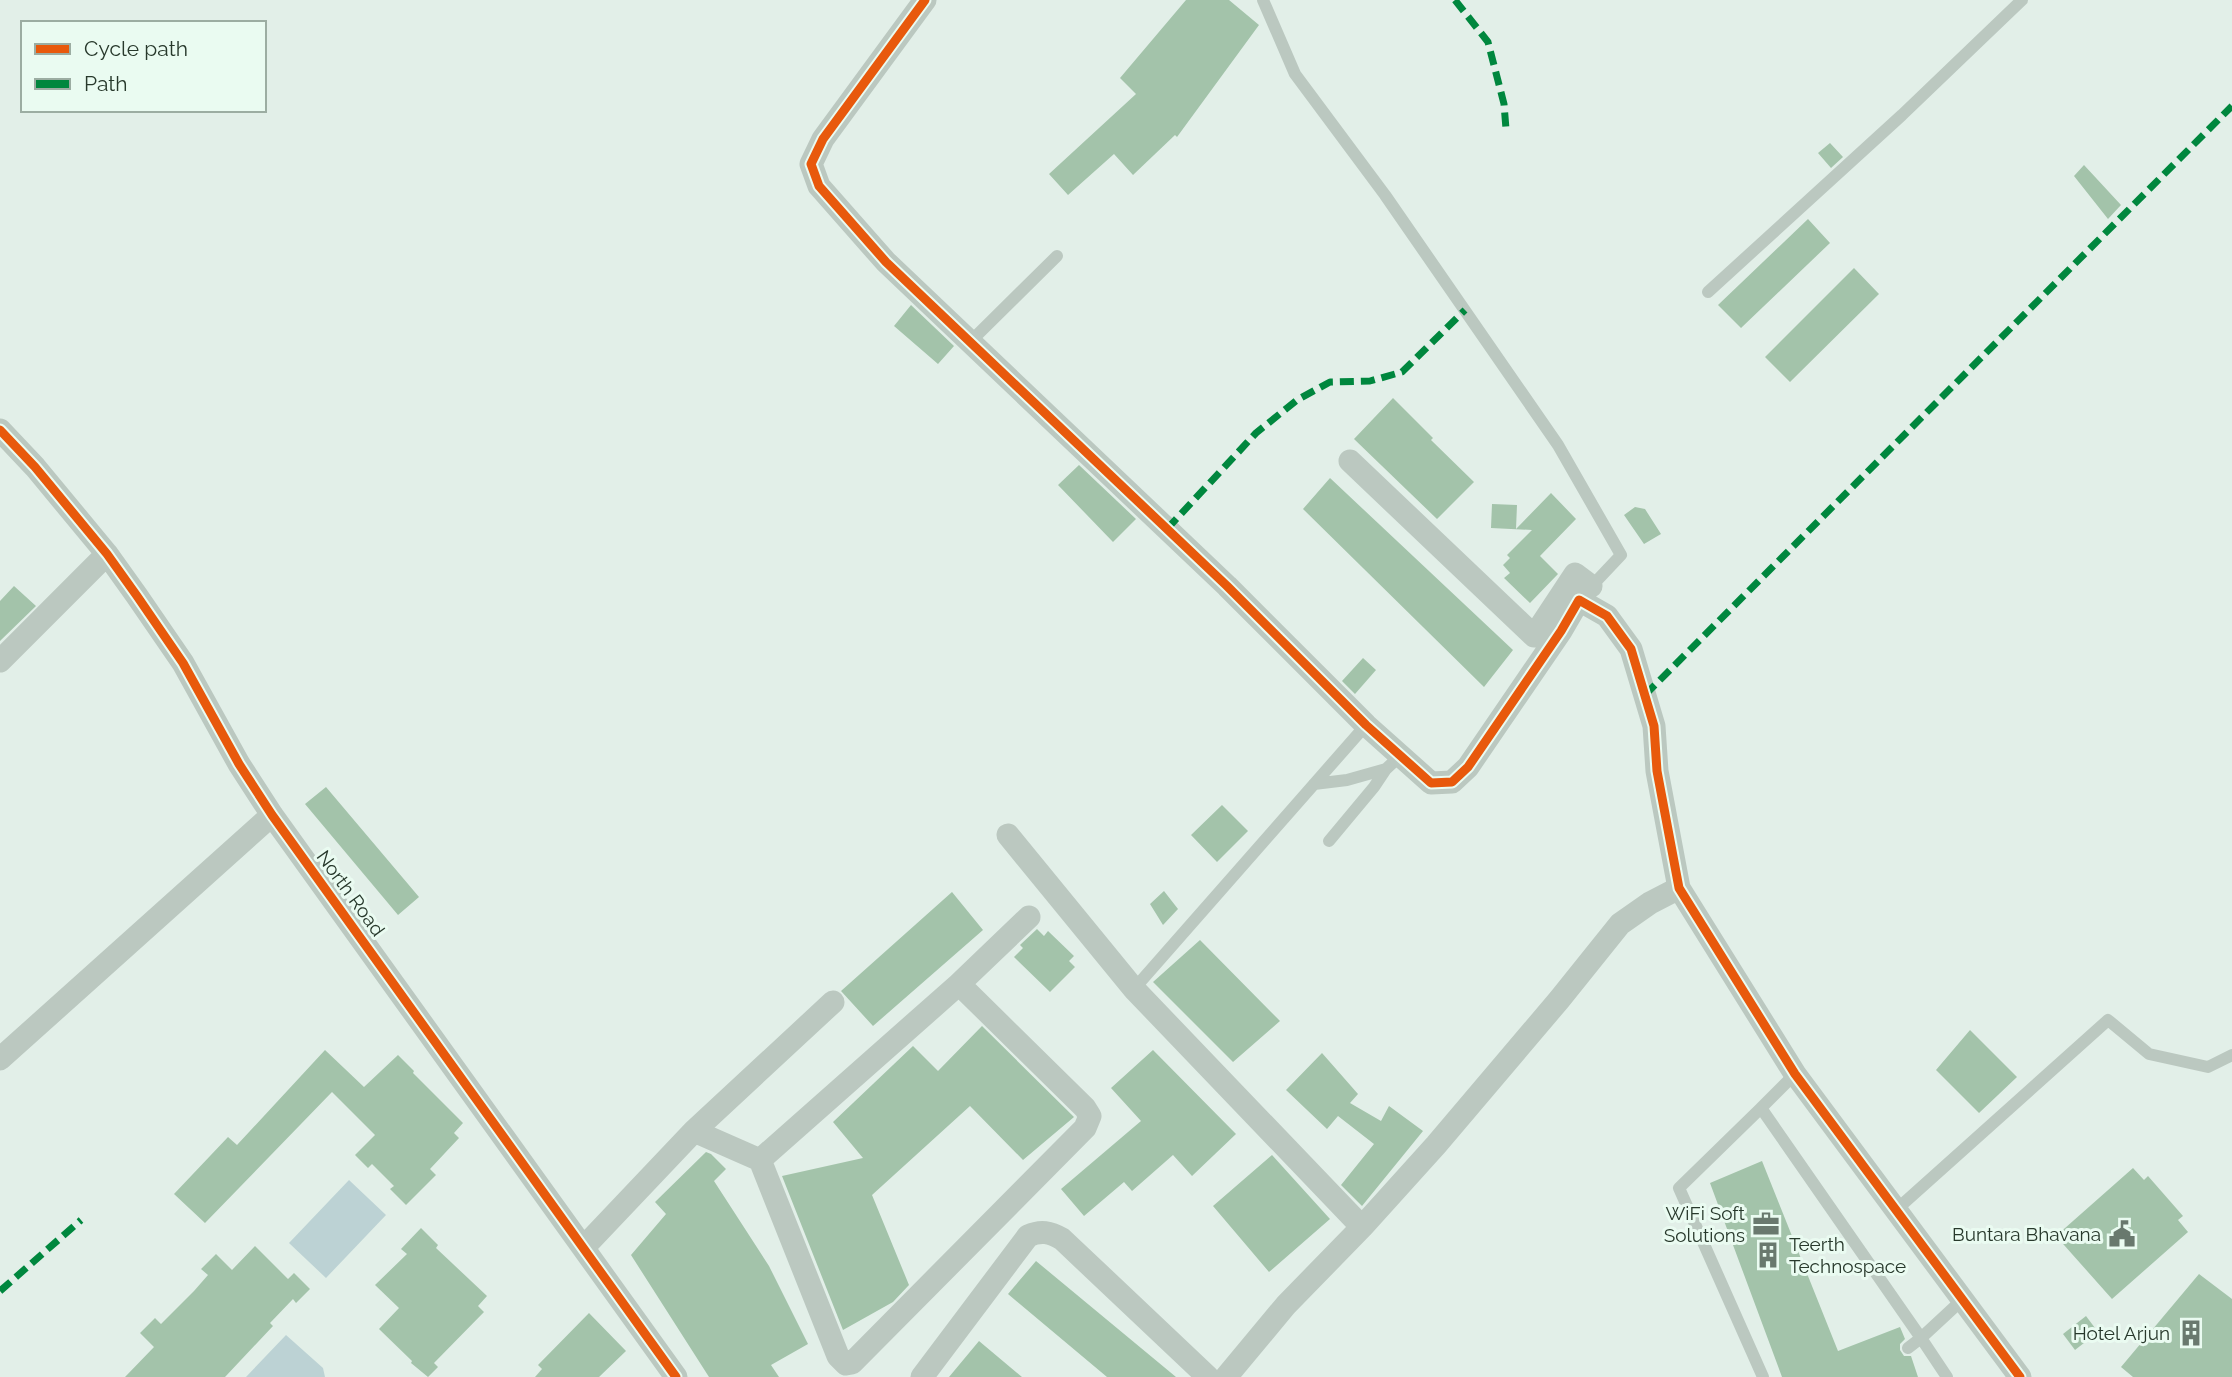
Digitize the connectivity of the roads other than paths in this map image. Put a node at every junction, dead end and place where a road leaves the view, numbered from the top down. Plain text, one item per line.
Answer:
1 (925, 0) edge
2 (1263, 0) edge
3 (2022, 0) edge
4 (1057, 256) dead end
5 (1707, 292) dead end
6 (970, 342) junction
7 (0, 430) edge
8 (1350, 460) dead end
9 (107, 554) junction
10 (1585, 593) junction
11 (0, 661) edge
12 (1366, 725) junction
13 (1393, 762) junction
14 (1314, 784) junction
15 (272, 815) junction
16 (1008, 835) dead end
17 (1329, 841) dead end
18 (1679, 888) junction
19 (1029, 917) dead end
20 (959, 984) junction
21 (1134, 989) junction
22 (834, 1002) dead end
23 (2232, 1055) edge
24 (0, 1059) edge
25 (1795, 1074) junction
26 (1761, 1108) junction
27 (694, 1131) junction
28 (760, 1160) junction
29 (1896, 1210) junction
30 (1362, 1227) junction
31 (584, 1247) junction
32 (1962, 1300) junction
33 (1921, 1338) junction
34 (1908, 1348) dead end
35 (676, 1377) edge
36 (922, 1377) edge
37 (1208, 1377) edge
38 (1226, 1377) edge
39 (1763, 1377) edge
40 (1947, 1377) edge
41 (2020, 1377) edge

1 - 6 street
2 - 10 lane
3 - 5 lane
4 - 6 lane
6 - 12 street
7 - 9 street, North Road
8 - 10 street
9 - 11 street
9 - 15 street, North Road
10 - 13 street
10 - 18 street
12 - 13 street
12 - 14 lane
13 - 14 lane
13 - 17 lane
14 - 21 lane
15 - 24 street
15 - 31 street, North Road
16 - 21 street
18 - 25 street
18 - 30 street
19 - 20 street
20 - 28 street
20 - 28 street
21 - 30 street
22 - 27 street
23 - 29 lane
25 - 26 lane
25 - 29 street
26 - 33 lane
26 - 39 lane
27 - 28 street
27 - 31 street
29 - 32 street
30 - 38 street
31 - 35 street, North Road
32 - 33 lane
32 - 41 street
33 - 34 lane
33 - 40 lane
36 - 37 street

